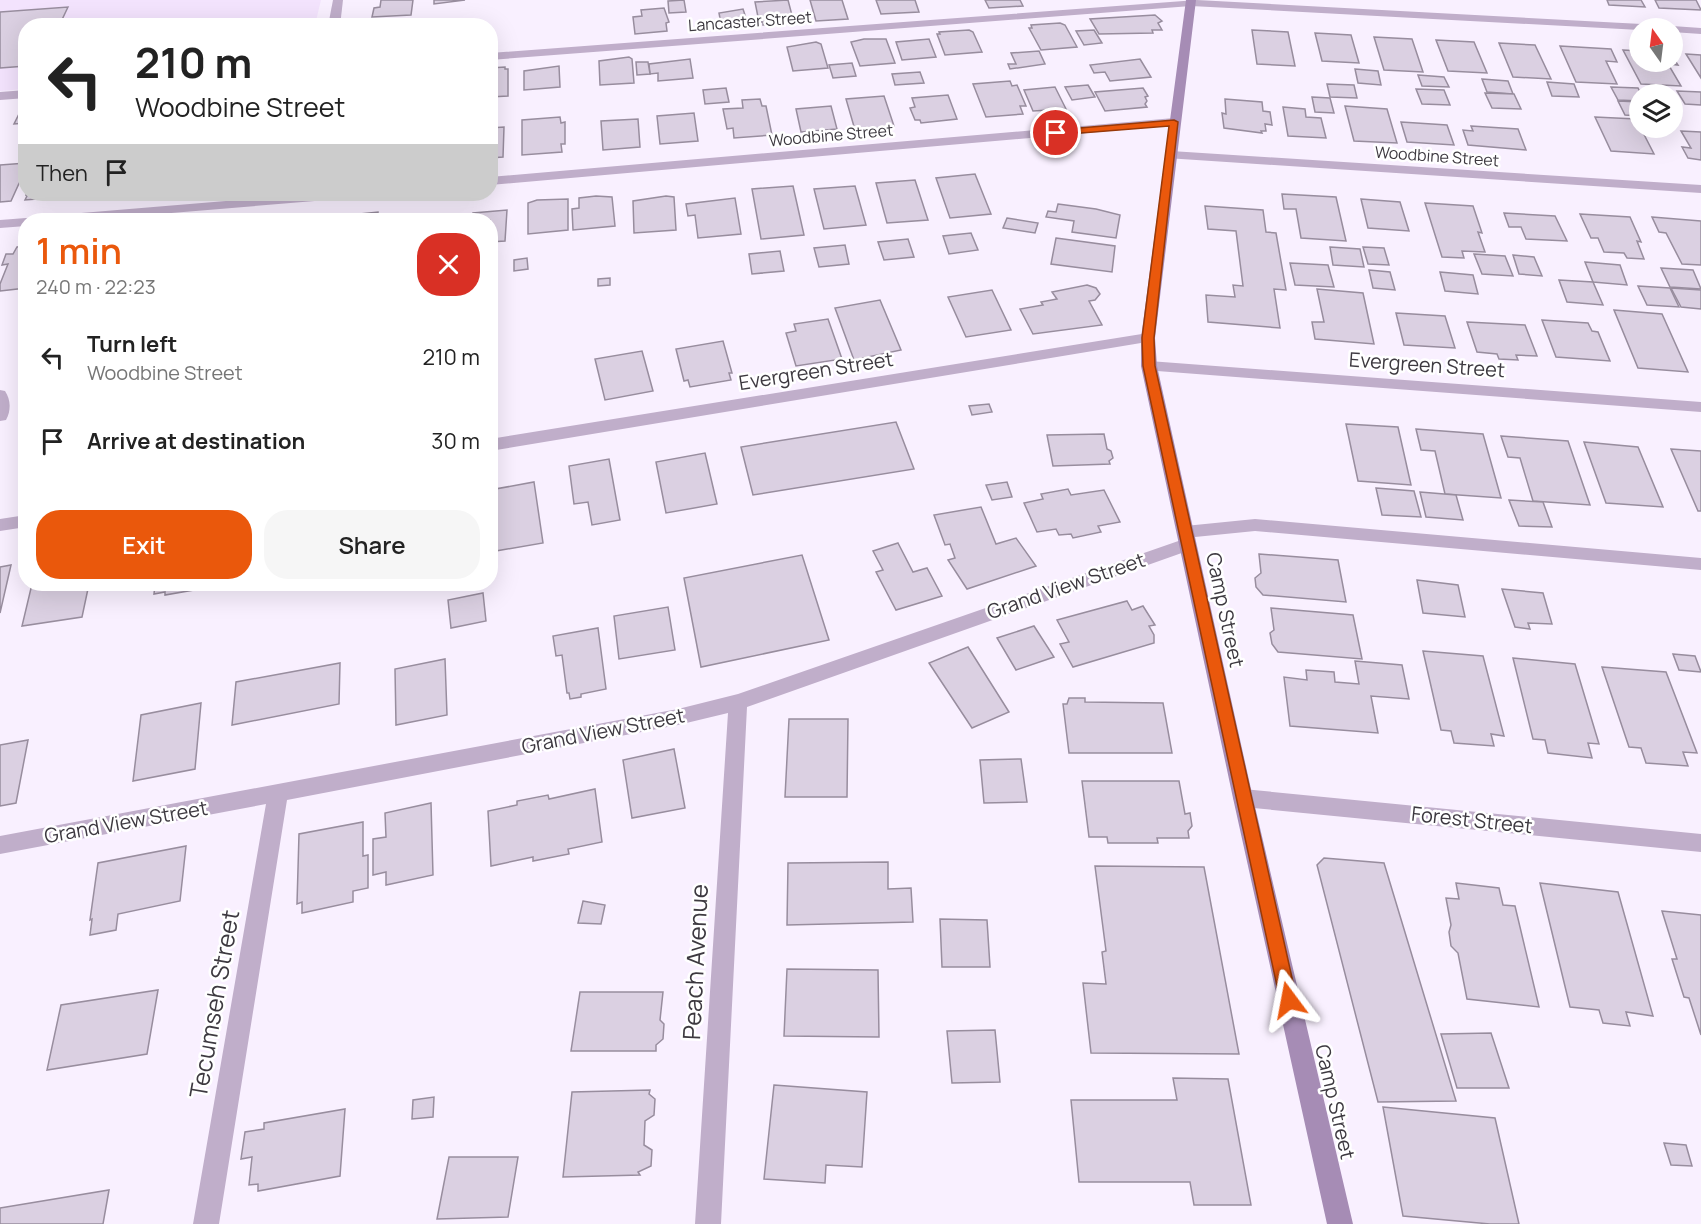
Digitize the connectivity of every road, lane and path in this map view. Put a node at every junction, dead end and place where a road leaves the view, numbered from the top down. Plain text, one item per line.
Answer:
1 (338, 0) edge
2 (1191, 2) edge
3 (335, 18) edge
4 (1629, 26) edge
5 (1683, 30) edge
6 (1701, 31) edge
7 (498, 56) edge
8 (18, 95) edge
9 (0, 96) edge
10 (1174, 122) junction
11 (1171, 155) junction
12 (498, 180) edge
13 (1701, 189) edge
14 (244, 201) edge
15 (118, 213) edge
16 (18, 223) edge
17 (0, 224) edge
18 (1148, 338) junction
19 (1149, 366) junction
20 (0, 395) edge
21 (1701, 407) edge
22 (0, 416) edge
23 (498, 444) edge
24 (18, 522) edge
25 (0, 525) edge
26 (1186, 538) junction
27 (1701, 564) edge
28 (738, 702) junction
29 (278, 794) junction
30 (1243, 798) junction
31 (1701, 843) edge
32 (0, 845) edge
33 (206, 1224) edge
34 (708, 1224) edge
35 (1340, 1224) edge

1 - 3 street
2 - 4 street, Lancaster Street
2 - 7 street, Lancaster Street
2 - 10 street, Camp Street
5 - 6 street
8 - 9 street
10 - 11 street, Camp Street
10 - 12 street, Woodbine Street
11 - 13 street, Woodbine Street
11 - 18 street, Camp Street
14 - 15 street
16 - 17 street
18 - 19 street, Camp Street
18 - 23 street, Evergreen Street
19 - 21 street, Evergreen Street
19 - 26 street, Camp Street
20 - 22 street
24 - 25 street
26 - 27 lane
26 - 28 street, Grand View Street
26 - 30 street, Camp Street
28 - 29 street, Grand View Street
28 - 34 street, Peach Avenue
29 - 32 street, Grand View Street
29 - 33 street, Tecumseh Street
30 - 31 street, Forest Street
30 - 35 street, Camp Street

